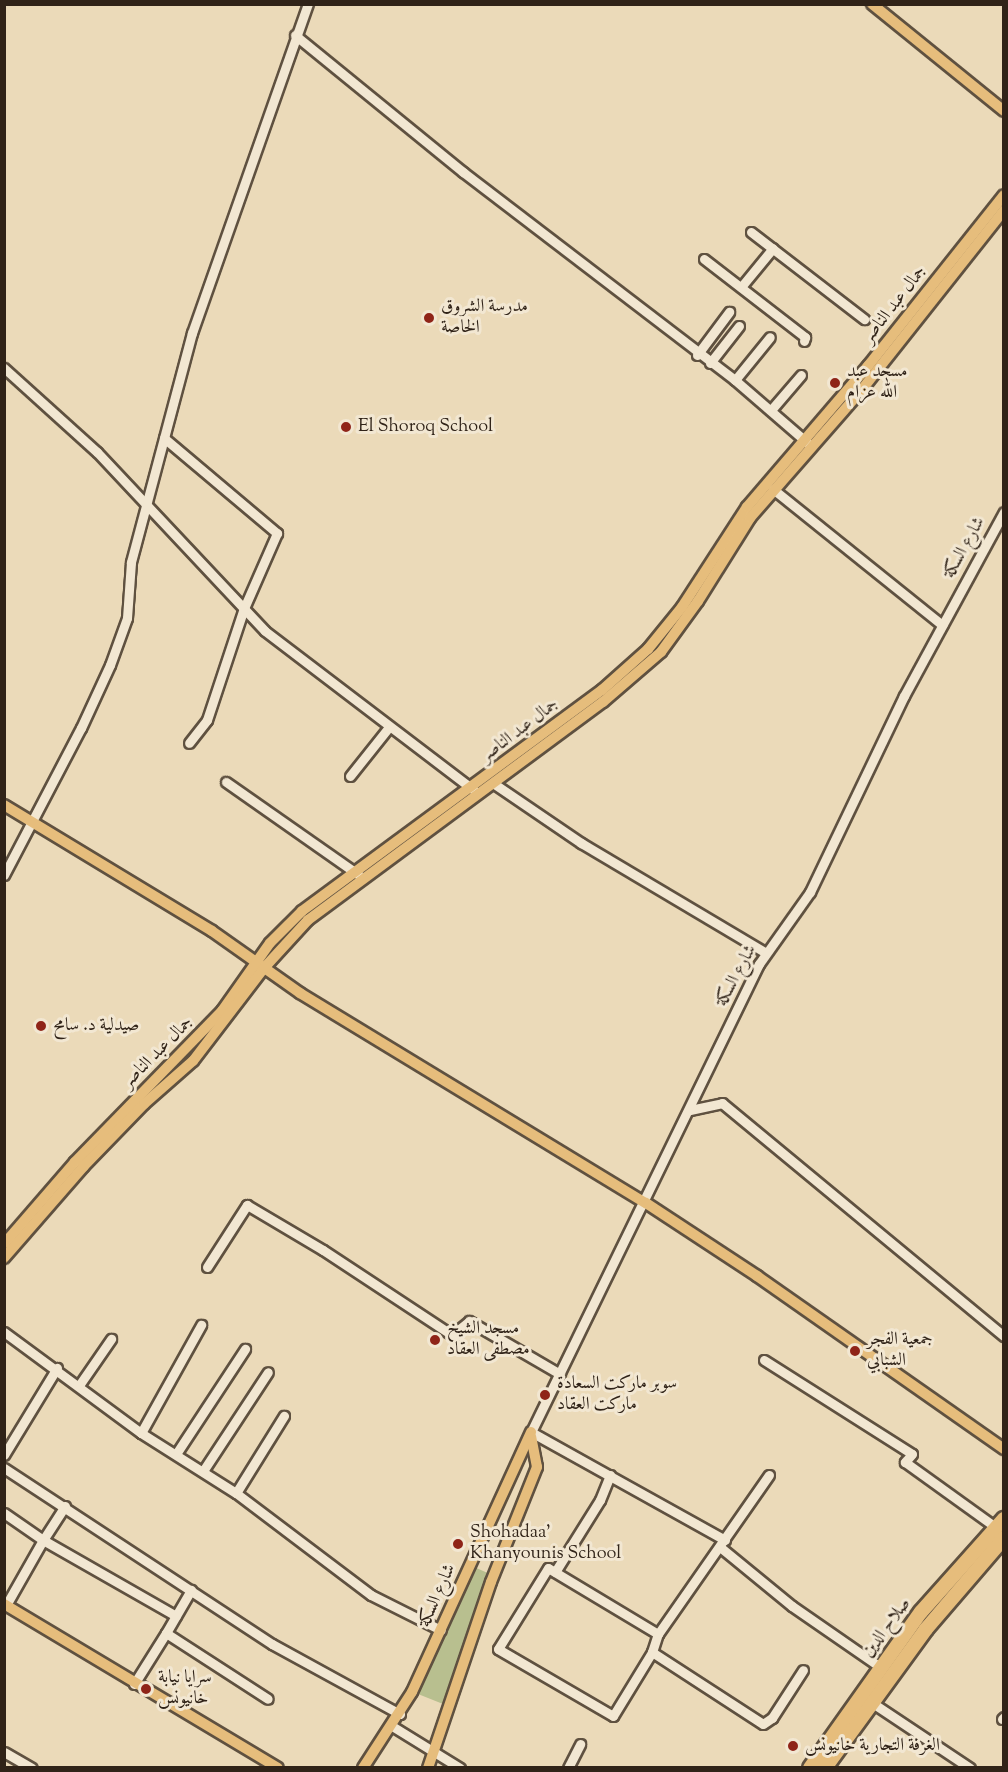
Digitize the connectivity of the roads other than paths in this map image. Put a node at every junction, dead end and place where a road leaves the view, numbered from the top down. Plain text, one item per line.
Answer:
1 (308, 4) edge
2 (872, 4) edge
3 (295, 35) junction
4 (1004, 111) edge
5 (1004, 195) edge
6 (1004, 210) edge
7 (751, 232) dead end
8 (773, 248) junction
9 (704, 259) dead end
10 (741, 287) junction
11 (729, 312) dead end
12 (864, 319) dead end
13 (739, 326) dead end
14 (770, 337) dead end
15 (804, 341) dead end
16 (697, 355) junction
17 (710, 363) junction
18 (4, 368) edge
19 (801, 375) dead end
20 (735, 380) junction
21 (771, 410) junction
22 (164, 438) junction
23 (808, 443) junction
24 (773, 489) junction
25 (145, 504) junction
26 (1004, 512) edge
27 (244, 608) junction
28 (942, 625) junction
29 (389, 727) junction
30 (189, 743) dead end
31 (350, 776) dead end
32 (226, 782) dead end
33 (493, 783) junction
34 (475, 791) junction
35 (4, 805) edge
36 (33, 821) junction
37 (353, 871) junction
38 (4, 874) edge
39 (363, 878) junction
40 (765, 953) junction
41 (260, 964) junction
42 (690, 1110) junction
43 (646, 1203) junction
44 (4, 1244) edge
45 (4, 1258) edge
46 (207, 1267) dead end
47 (201, 1325) dead end
48 (4, 1332) edge
49 (1004, 1335) edge
50 (111, 1339) dead end
51 (246, 1349) dead end
52 (764, 1360) dead end
53 (57, 1368) junction
54 (268, 1372) dead end
55 (560, 1374) junction
56 (80, 1384) junction
57 (284, 1416) dead end
58 (531, 1432) junction
59 (141, 1433) junction
60 (1001, 1446) edge
61 (176, 1454) junction
62 (4, 1455) edge
63 (4, 1468) edge
64 (203, 1471) junction
65 (610, 1475) junction
66 (770, 1475) dead end
67 (236, 1493) junction
68 (65, 1506) junction
69 (4, 1513) edge
70 (1001, 1528) edge
71 (43, 1540) junction
72 (722, 1543) junction
73 (555, 1572) junction
74 (190, 1590) junction
75 (5, 1604) edge
76 (176, 1616) junction
77 (926, 1617) junction
78 (441, 1630) junction
79 (166, 1634) junction
80 (658, 1634) junction
81 (652, 1652) junction
82 (880, 1668) junction
83 (803, 1670) dead end
84 (134, 1684) junction
85 (268, 1699) dead end
86 (871, 1702) junction
87 (400, 1713) junction
88 (392, 1726) junction
89 (580, 1744) dead end
90 (4, 1752) edge
91 (434, 1752) junction
92 (32, 1767) edge
93 (278, 1767) edge
94 (363, 1767) edge
95 (428, 1767) edge
96 (460, 1767) edge
97 (568, 1767) edge
98 (810, 1767) edge
99 (825, 1767) edge
100 (970, 1767) edge

1 - 3 street
2 - 4 main road
3 - 16 street
3 - 22 street
5 - 23 main road, جمال عبد الناصر
6 - 23 main road, جمال عبد الناصر
7 - 8 street
8 - 10 street
8 - 12 street
9 - 10 street
10 - 15 street
11 - 16 street
13 - 17 street
14 - 20 street
16 - 17 street
17 - 20 street
18 - 25 street
19 - 21 street
20 - 21 street
21 - 23 street
22 - 25 street
22 - 27 street
23 - 24 main road, جمال عبد الناصر
23 - 34 main road, جمال عبد الناصر
24 - 28 street
24 - 33 main road, جمال عبد الناصر
25 - 27 street
25 - 36 street
26 - 28 street, شارع السكة
27 - 29 street
27 - 30 street
28 - 40 street, شارع السكة
29 - 31 street
29 - 34 street
32 - 37 street
33 - 34 main road, جمال عبد الناصر
33 - 40 street
34 - 37 main road, جمال عبد الناصر
34 - 39 main road, جمال عبد الناصر
35 - 36 main road
36 - 38 street
36 - 41 main road
37 - 39 street
37 - 41 main road, جمال عبد الناصر
39 - 41 main road, جمال عبد الناصر
40 - 42 street, شارع السكة
41 - 43 main road
41 - 44 main road, جمال عبد الناصر
41 - 45 main road, جمال عبد الناصر
42 - 43 street, شارع السكة
42 - 49 street
43 - 55 street, شارع السكة
43 - 60 main road
46 - 55 street
47 - 59 street
48 - 53 street
50 - 56 street
51 - 61 street
52 - 70 street
53 - 56 street
53 - 62 street
54 - 64 street
55 - 58 street, شارع السكة
56 - 59 street
57 - 67 street
58 - 65 street
58 - 78 main road, شارع السكة
58 - 91 main road
59 - 61 street
61 - 64 street
63 - 68 street
64 - 67 street
65 - 72 street
65 - 73 street
66 - 72 street
67 - 78 street
68 - 71 street
68 - 74 street
69 - 71 street
70 - 77 highway, صلاح الدين
71 - 75 street
71 - 76 street
72 - 80 street
72 - 82 street
73 - 80 street
73 - 81 street
74 - 76 street
74 - 87 street
75 - 84 main road
76 - 79 street
77 - 82 highway, صلاح الدين
77 - 86 highway, صلاح الدين
78 - 87 main road, شارع السكة
79 - 84 street
79 - 85 street
80 - 81 street
81 - 83 street
82 - 98 highway, صلاح الدين
84 - 93 main road
86 - 99 highway, صلاح الدين
86 - 100 street
87 - 88 main road, شارع السكة
88 - 91 street
88 - 94 main road, شارع السكة
89 - 97 street
90 - 92 street
91 - 95 main road
91 - 96 street

